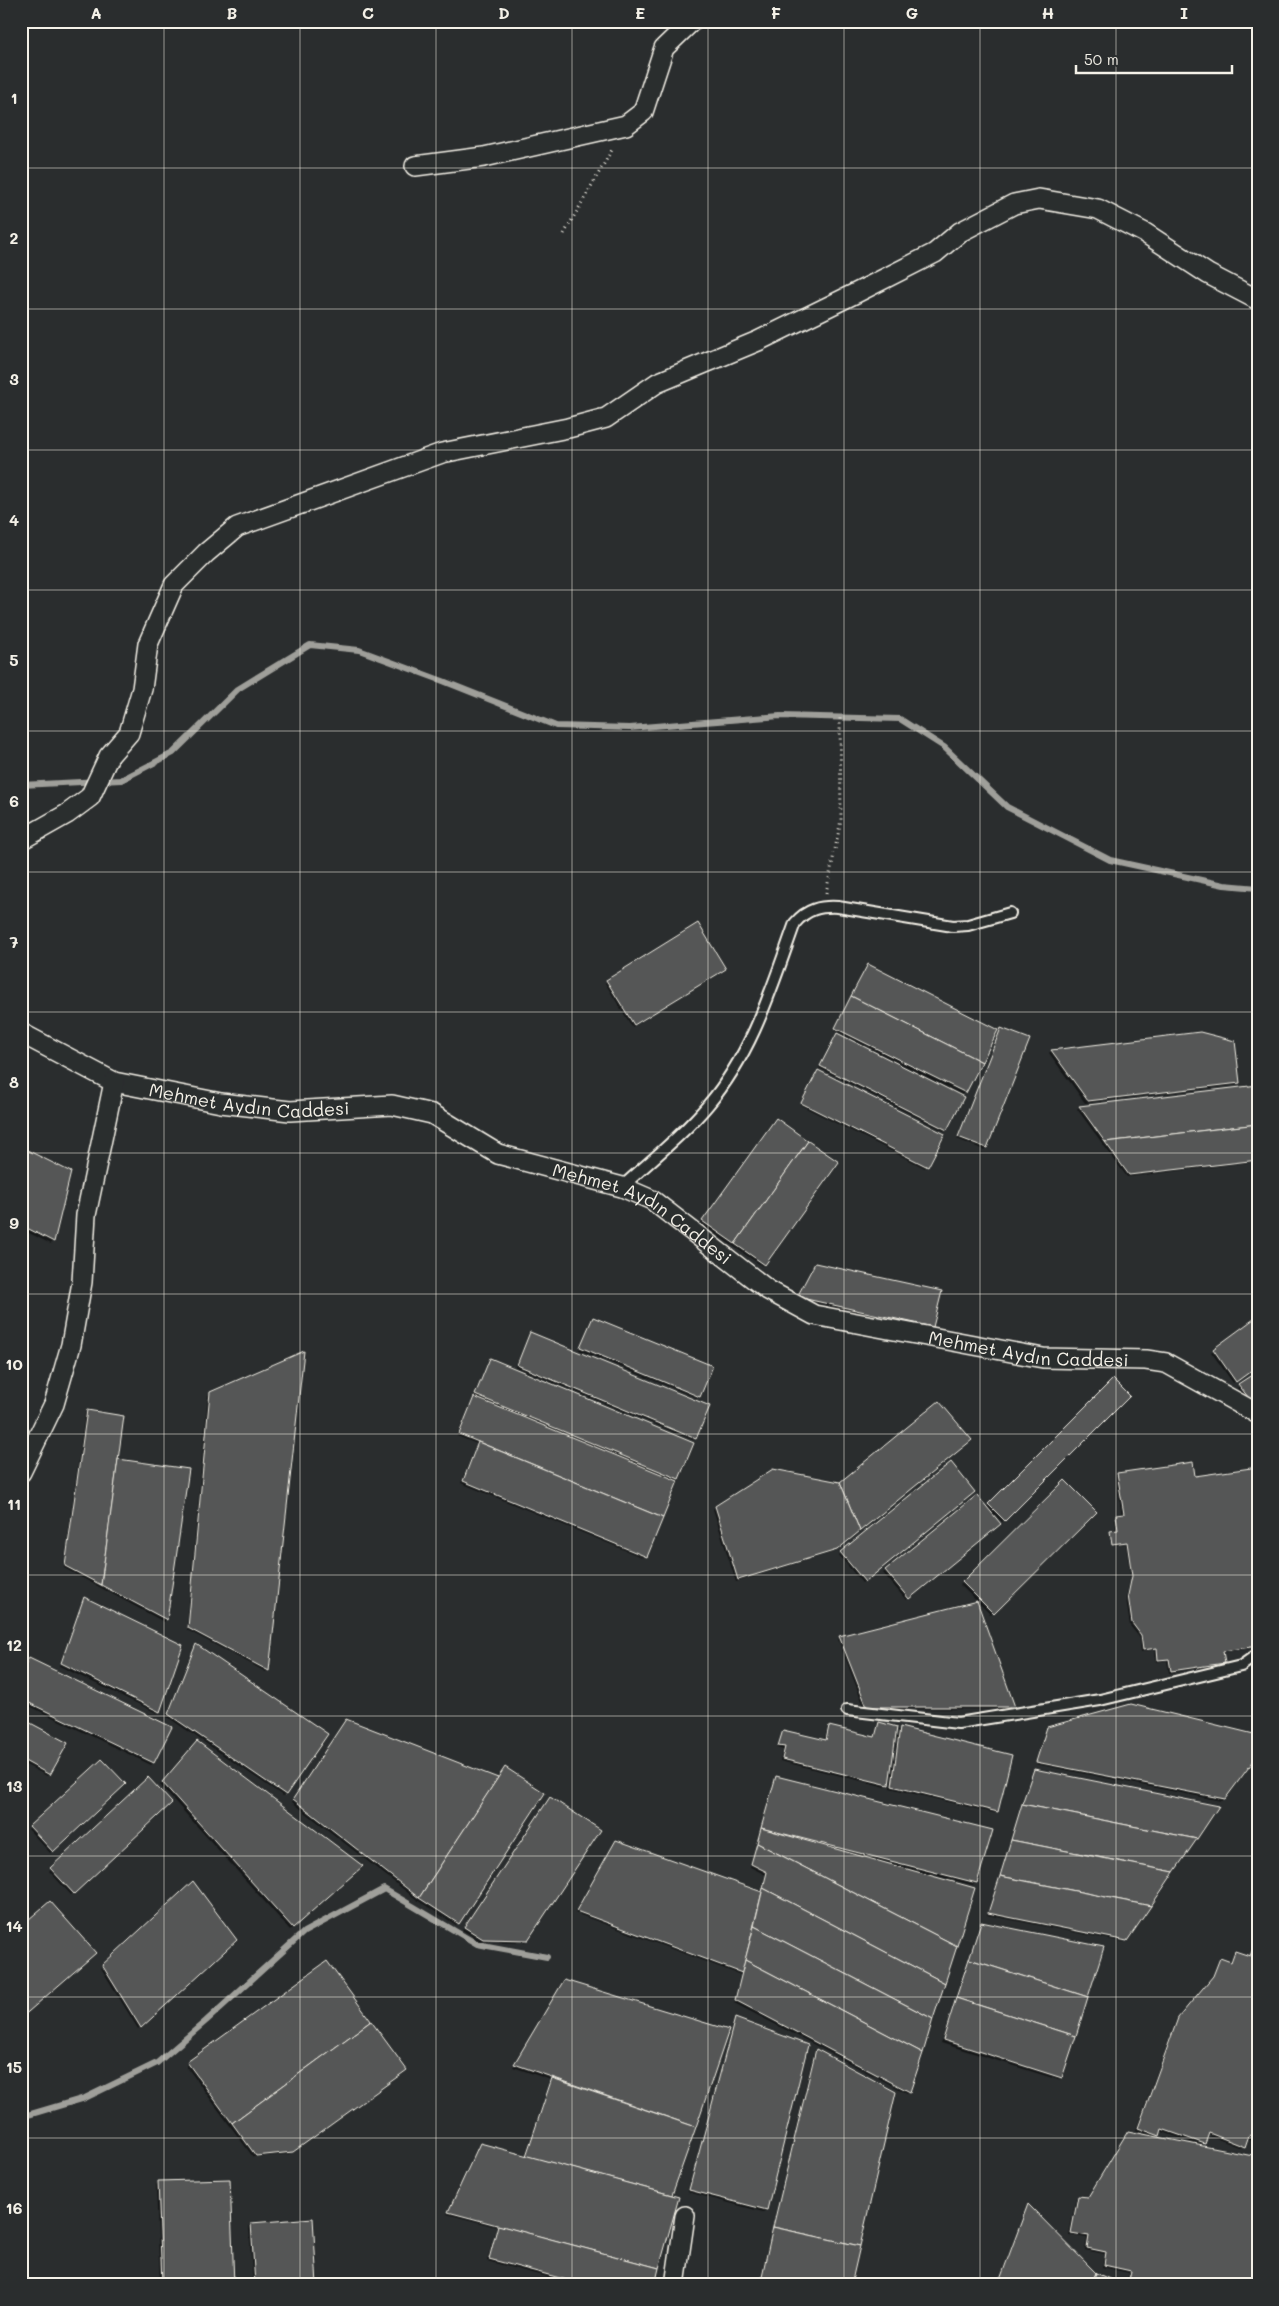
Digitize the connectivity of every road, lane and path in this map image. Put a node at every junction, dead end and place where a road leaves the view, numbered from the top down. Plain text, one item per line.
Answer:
1 (692, 21) edge
2 (626, 125) junction
3 (416, 166) dead end
4 (564, 234) dead end
5 (1258, 300) edge
6 (840, 717) dead end
7 (21, 840) edge
8 (824, 906) junction
9 (1010, 914) dead end
10 (21, 1033) edge
11 (114, 1082) junction
12 (622, 1187) junction
13 (1258, 1414) edge
14 (21, 1472) edge
15 (1258, 1654) edge
16 (847, 1710) dead end
17 (685, 2216) dead end
18 (675, 2285) edge

1 - 2 street
2 - 3 street
2 - 4 path
5 - 7 street
6 - 8 path
8 - 9 lane
8 - 12 lane
10 - 11 street, Mehmet Aydın Caddesi
11 - 12 street, Mehmet Aydın Caddesi
11 - 14 street
12 - 13 street, Mehmet Aydın Caddesi
15 - 16 lane
17 - 18 street

